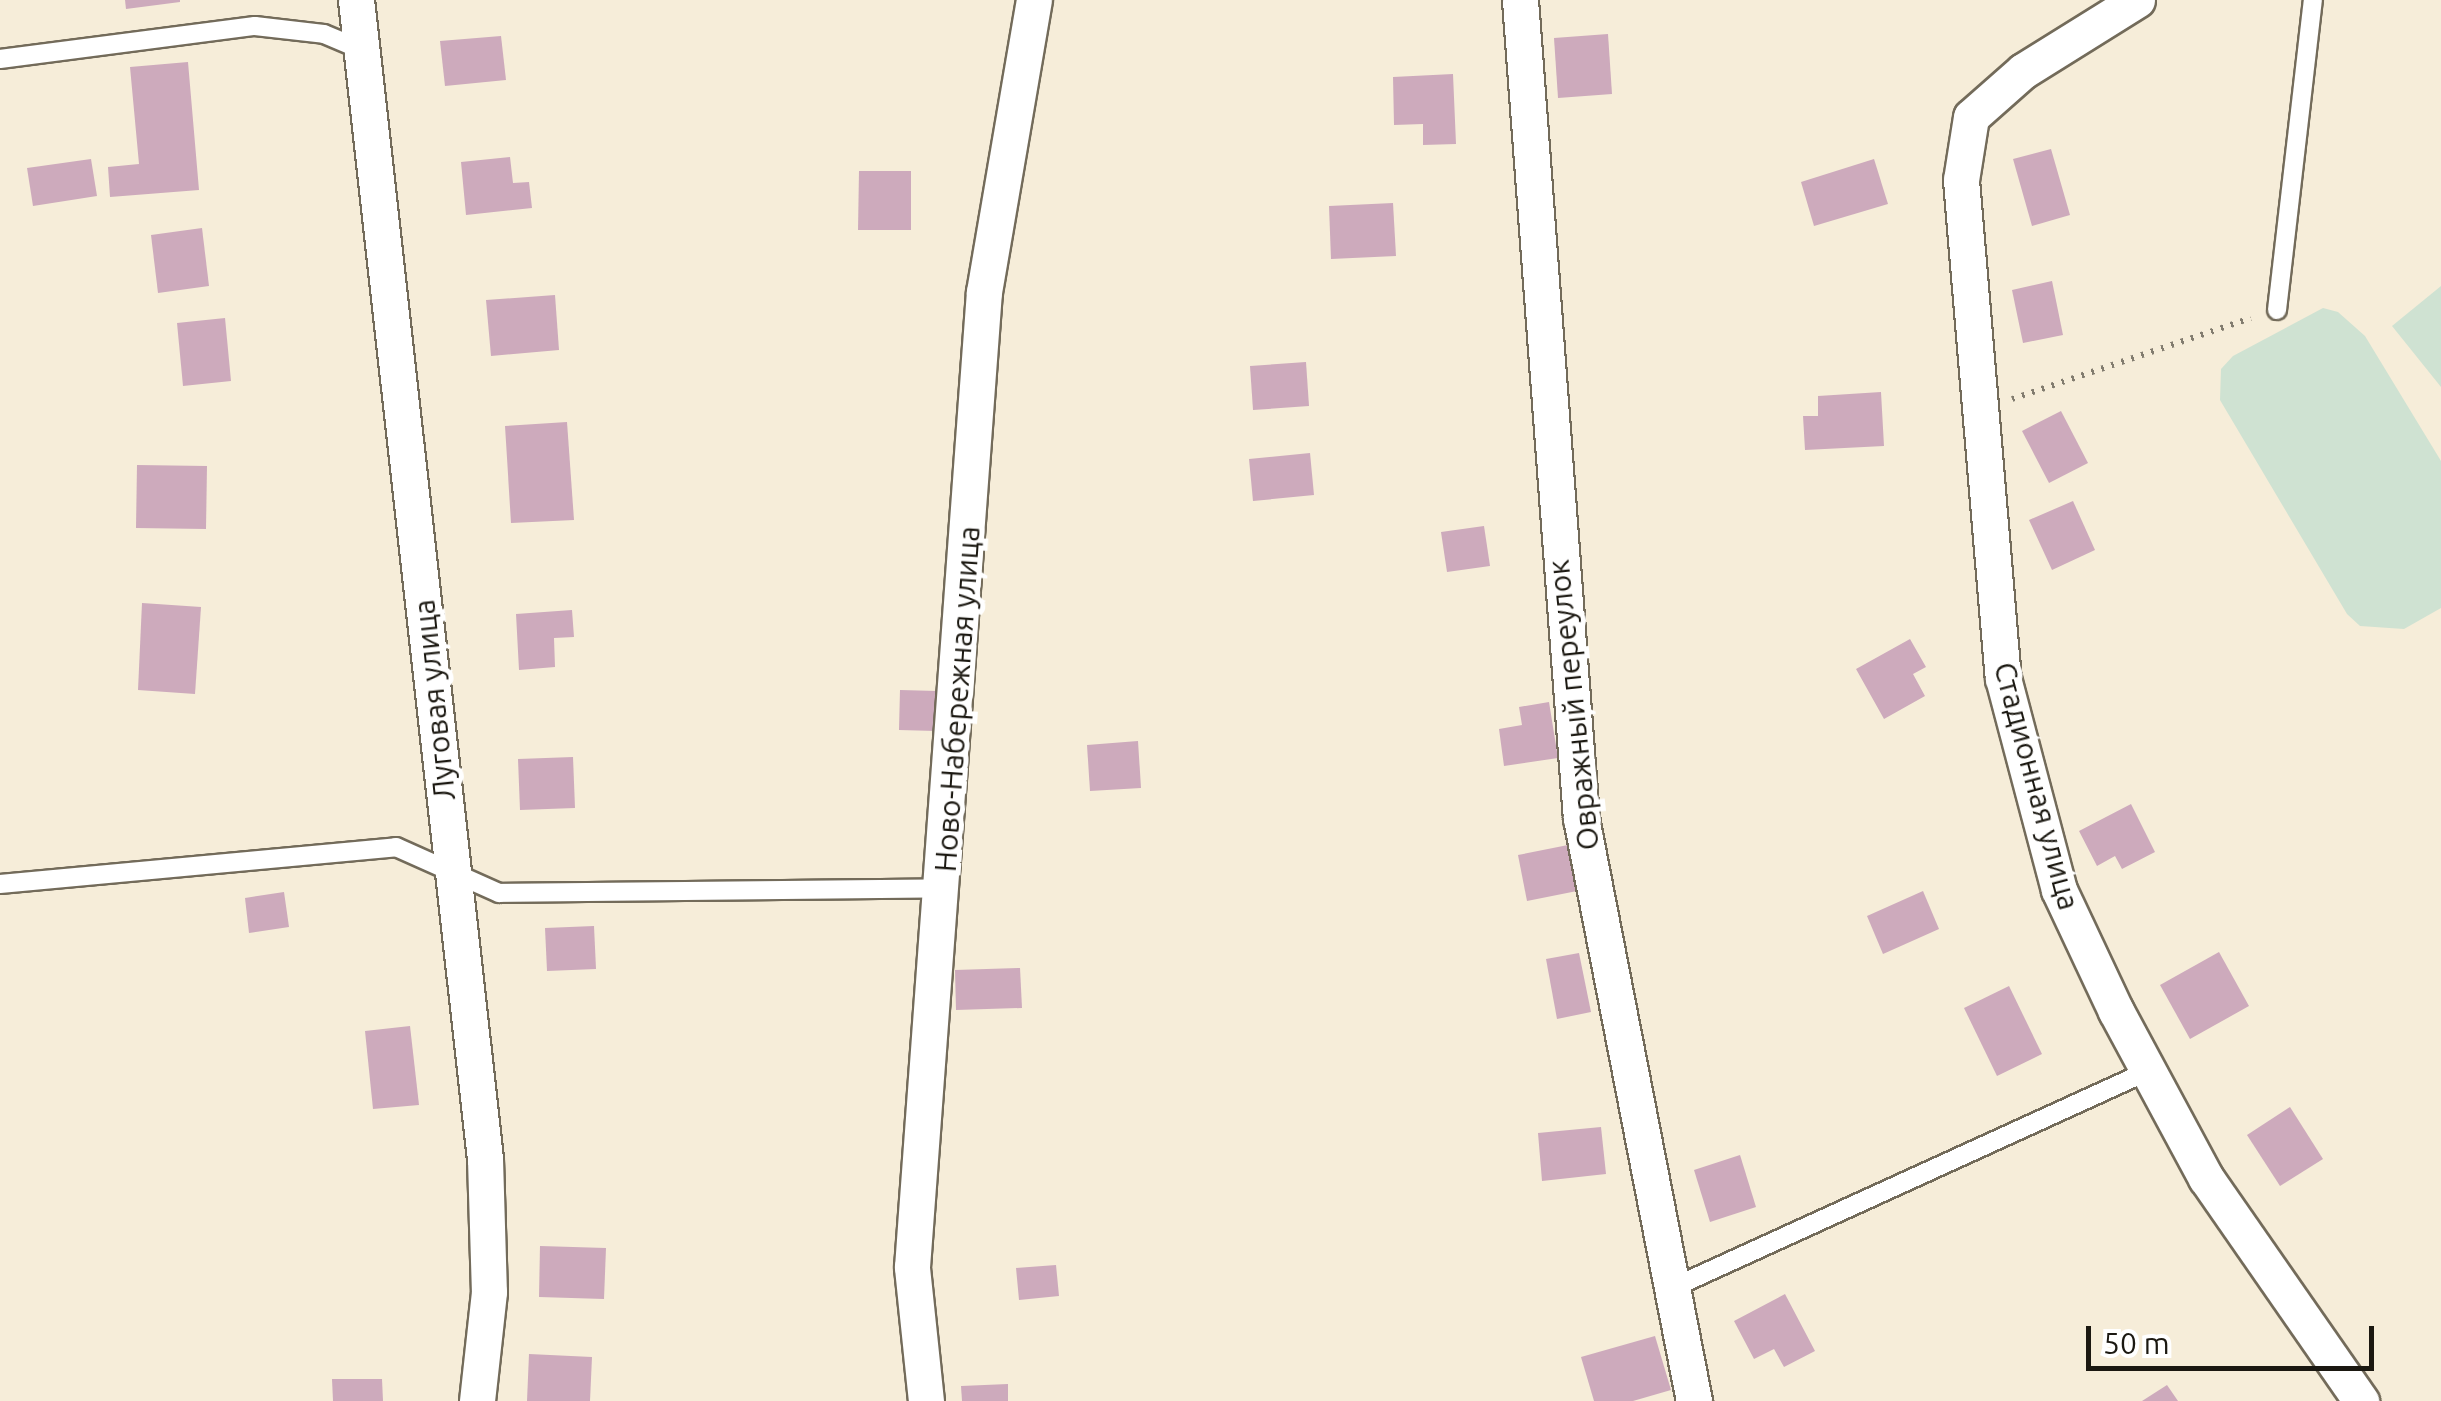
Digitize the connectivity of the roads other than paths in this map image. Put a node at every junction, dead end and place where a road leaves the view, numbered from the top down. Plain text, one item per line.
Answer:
1 (356, 0) edge
2 (1034, 0) edge
3 (1520, 0) edge
4 (2137, 0) edge
5 (2313, 0) edge
6 (362, 50) junction
7 (0, 59) edge
8 (2277, 310) road end
9 (454, 869) junction
10 (0, 884) edge
11 (945, 888) junction
12 (2148, 1071) junction
13 (1670, 1289) junction
14 (477, 1401) edge
15 (926, 1401) edge
16 (1694, 1401) edge
17 (2361, 1401) edge

1 - 6 street, Луговая улица
2 - 11 street, Ново-Набережная улица
3 - 13 street, Овражный переулок
4 - 12 street, Стадионная улица
5 - 8 lane
6 - 7 lane
6 - 9 street, Луговая улица
9 - 10 lane
9 - 11 lane
9 - 14 street, Луговая улица
11 - 15 street, Ново-Набережная улица
12 - 13 lane
12 - 17 street, Стадионная улица
13 - 16 street, Овражный переулок

